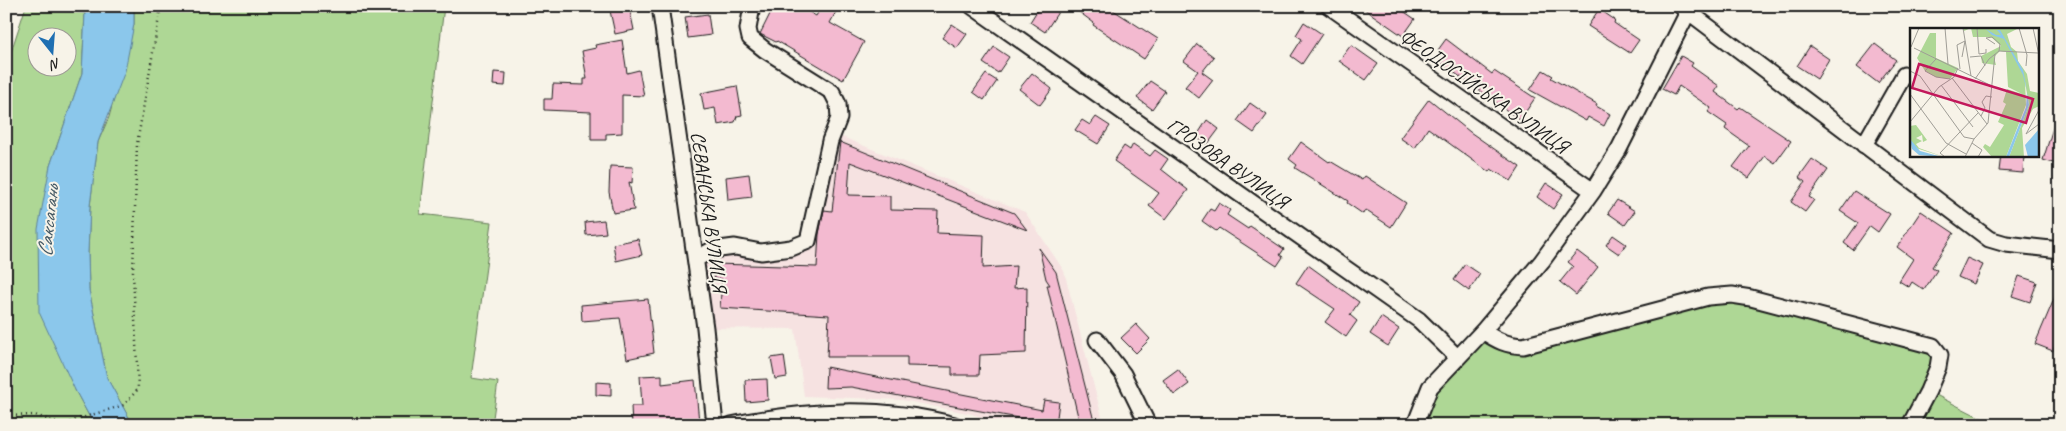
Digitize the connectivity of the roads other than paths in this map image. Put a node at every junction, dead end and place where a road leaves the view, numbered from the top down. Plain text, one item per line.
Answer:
1 (660, 6) edge
2 (752, 6) edge
3 (972, 6) edge
4 (1329, 6) edge
5 (1687, 8) edge
6 (1904, 74) dead end
7 (1864, 145) junction
8 (1593, 191) junction
9 (2060, 250) edge
10 (696, 260) junction
11 (1483, 331) junction
12 (1097, 340) dead end
13 (1457, 357) junction
14 (715, 425) edge
15 (731, 425) edge
16 (954, 425) edge
17 (1148, 425) edge
18 (1415, 425) edge
19 (1910, 425) edge

1 - 10 street, СЕВАНСЬКА ВУЛИЦЯ
2 - 10 street
3 - 13 street, ГРОЗОВА ВУЛИЦЯ
4 - 8 street, ФЕОДОСІЙСЬКА ВУЛИЦЯ
5 - 7 street
5 - 8 street
6 - 7 street
7 - 9 street
8 - 11 street
10 - 14 street, СЕВАНСЬКА ВУЛИЦЯ
11 - 13 street
11 - 19 street
12 - 17 street
13 - 18 street
15 - 16 street

